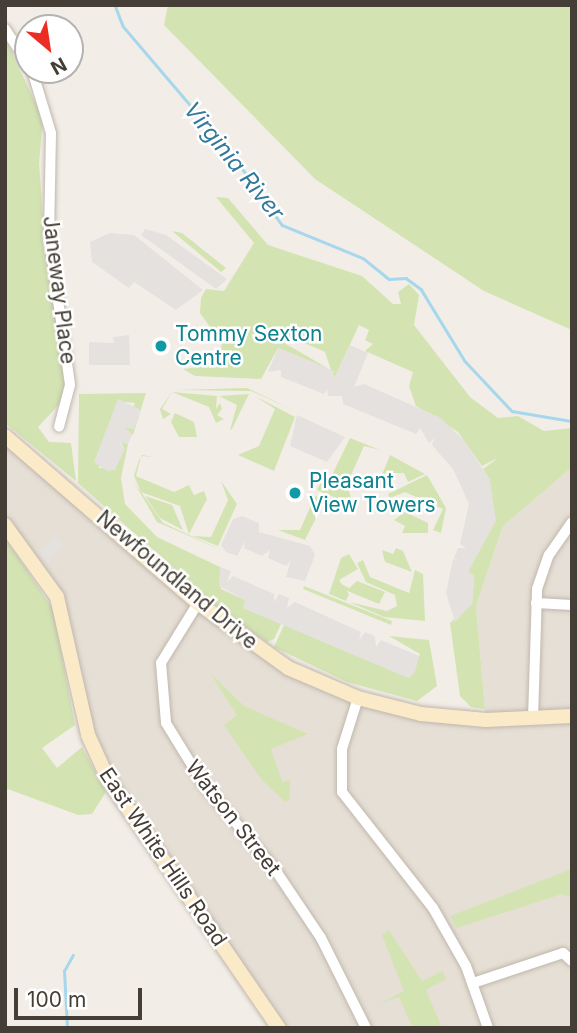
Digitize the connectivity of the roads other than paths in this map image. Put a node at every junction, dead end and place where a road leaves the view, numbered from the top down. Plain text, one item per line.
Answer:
1 (36, 84) edge
2 (59, 427) dead end
3 (5, 436) edge
4 (572, 522) edge
5 (5, 525) edge
6 (198, 603) junction
7 (536, 603) junction
8 (572, 605) edge
9 (358, 698) junction
10 (572, 716) edge
11 (533, 719) junction
12 (572, 961) edge
13 (473, 983) junction
14 (279, 1028) edge
15 (366, 1028) edge
16 (488, 1028) edge

1 - 2 street, Janeway Place
3 - 6 street, Newfoundland Drive
4 - 7 street
5 - 14 street, East White Hills Road
6 - 9 street, Newfoundland Drive
6 - 15 street, Watson Street
7 - 8 street
7 - 11 street
9 - 11 street, Newfoundland Drive
9 - 13 street
10 - 11 street, Newfoundland Drive
12 - 13 street
13 - 16 street

